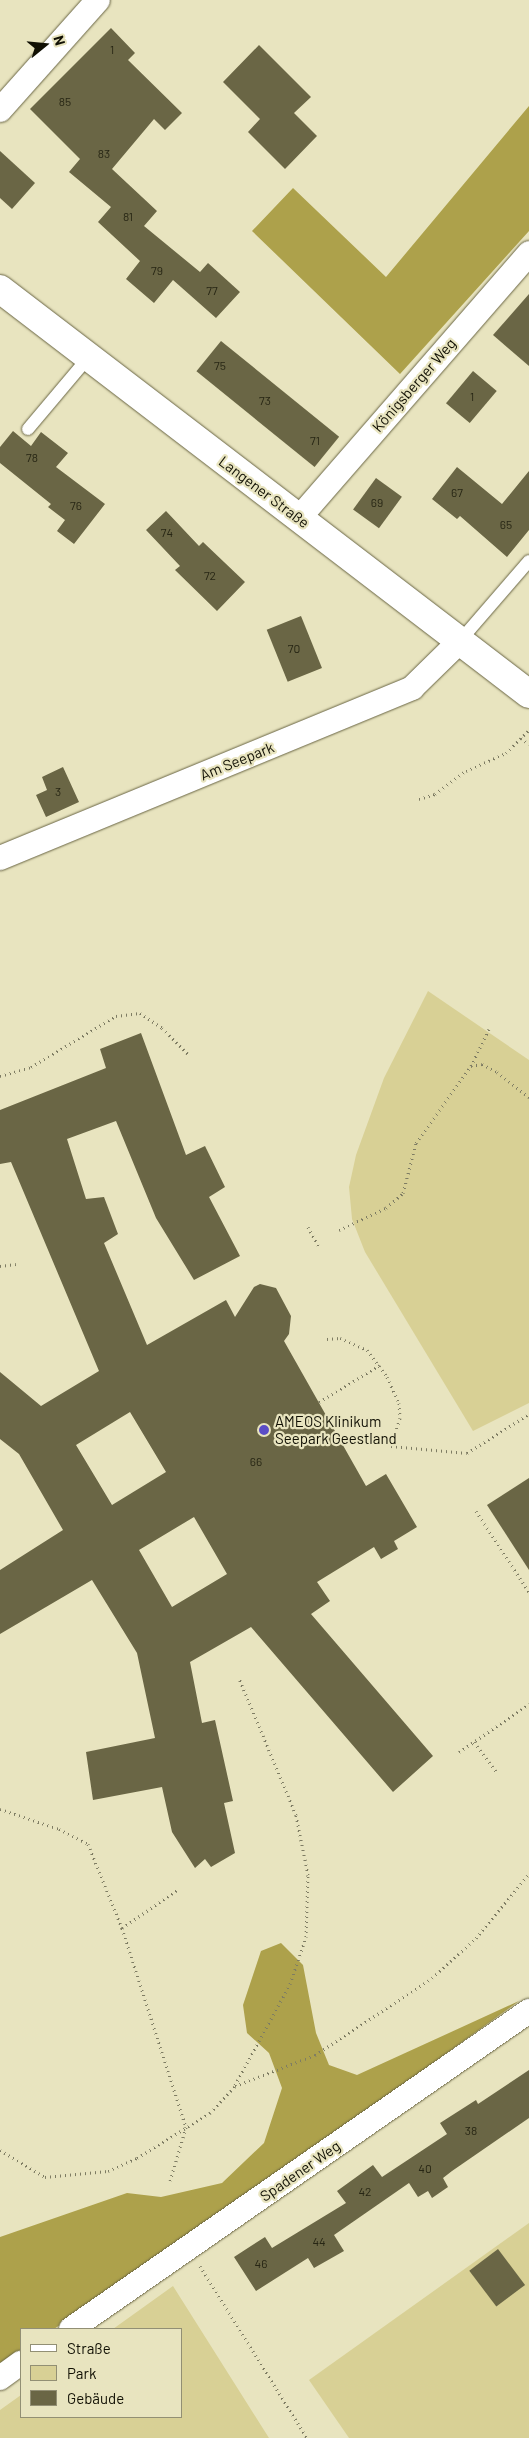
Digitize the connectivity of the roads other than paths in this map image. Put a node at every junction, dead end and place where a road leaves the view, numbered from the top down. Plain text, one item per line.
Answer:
1 (98, 0) edge
2 (0, 110) edge
3 (529, 253) edge
4 (0, 289) edge
5 (87, 359) junction
6 (28, 430) dead end
7 (300, 518) junction
8 (529, 561) edge
9 (459, 642) junction
10 (529, 694) edge
11 (0, 858) edge
12 (529, 2011) edge
13 (72, 2328) edge
14 (20, 2364) edge
15 (0, 2378) edge

1 - 2 street
3 - 7 street, Königsberger Weg
4 - 5 main road, Langener Straße
5 - 6 lane
5 - 7 main road, Langener Straße
7 - 9 main road, Langener Straße
8 - 9 lane
9 - 10 main road, Langener Straße
9 - 11 street, Am Seepark
12 - 13 street, Spadener Weg
14 - 15 street

